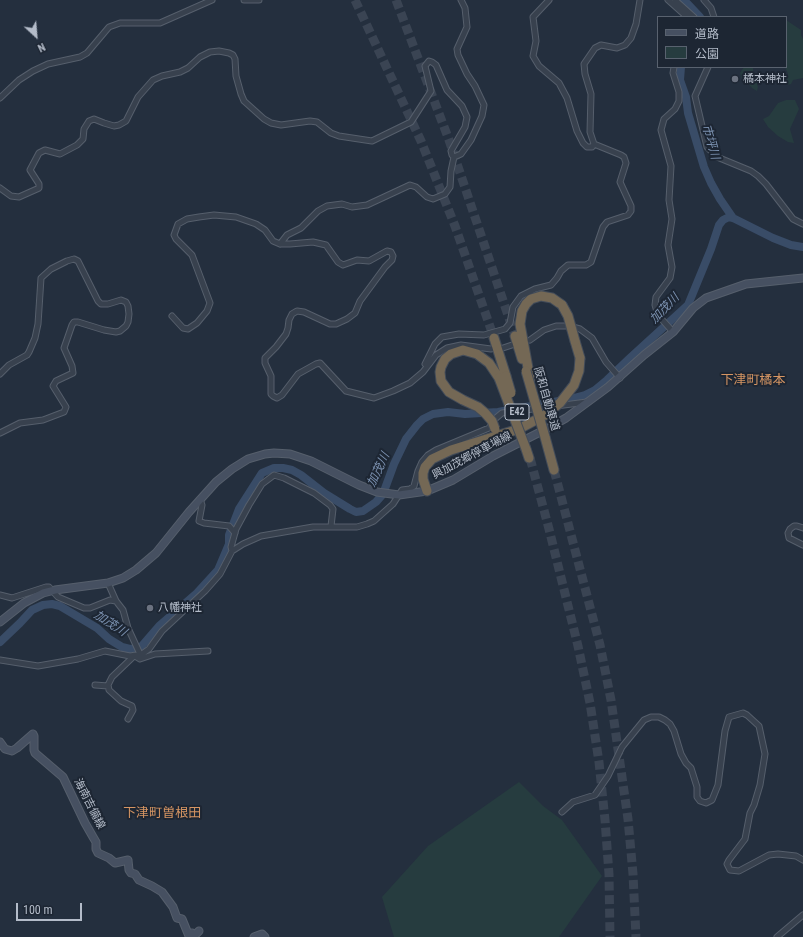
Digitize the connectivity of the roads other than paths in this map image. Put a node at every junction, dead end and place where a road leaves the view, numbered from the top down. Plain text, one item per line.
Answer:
1 (212, 0) edge
2 (244, 0) edge
3 (259, 0) edge
4 (461, 0) edge
5 (549, 0) edge
6 (640, 0) edge
7 (668, 0) edge
8 (675, 0) edge
9 (704, 0) edge
10 (686, 16) edge
11 (693, 16) edge
12 (714, 16) edge
13 (674, 68) edge
14 (708, 68) edge
15 (0, 98) edge
16 (594, 144) junction
17 (454, 157) junction
18 (0, 188) edge
19 (803, 224) edge
20 (280, 244) junction
21 (803, 278) edge
22 (172, 316) dead end
23 (673, 332) junction
24 (515, 336) tunnel mouth
25 (494, 338) tunnel mouth
26 (530, 340) dead end
27 (512, 345) dead end
28 (503, 348) dead end
29 (491, 349) dead end
30 (528, 371) junction
31 (0, 374) edge
32 (420, 374) junction
33 (502, 377) junction
34 (619, 377) junction
35 (587, 402) junction
36 (0, 433) edge
37 (494, 433) junction
38 (529, 458) tunnel mouth
39 (554, 470) tunnel mouth
40 (427, 491) junction
41 (396, 495) junction
42 (200, 499) junction
43 (331, 526) junction
44 (803, 528) edge
45 (235, 533) junction
46 (803, 545) edge
47 (232, 551) junction
48 (108, 583) junction
49 (52, 590) junction
50 (0, 595) edge
51 (116, 600) junction
52 (0, 622) edge
53 (208, 651) dead end
54 (137, 655) junction
55 (0, 660) edge
56 (95, 685) dead end
57 (108, 686) junction
58 (128, 719) dead end
59 (0, 742) edge
60 (562, 812) dead end
61 (803, 860) edge
62 (803, 915) edge
63 (200, 937) edge
64 (254, 937) edge
65 (265, 937) edge
66 (777, 937) edge

1 - 15 street
2 - 3 street
4 - 17 street
5 - 16 street
6 - 16 street
7 - 10 street
8 - 11 street
9 - 12 street
13 - 23 street
14 - 19 street
16 - 32 street
17 - 18 street
17 - 20 street
20 - 22 street
20 - 32 street
21 - 23 main road, 興加茂郷停車場線
23 - 34 main road, 興加茂郷停車場線
24 - 30 highway, 阪和自動車道 / E42
25 - 33 highway, E42
26 - 34 street
27 - 28 street
29 - 32 street
30 - 37 highway, bridge
30 - 39 highway, 阪和自動車道 / E42, bridge
31 - 36 street
33 - 37 highway, bridge
33 - 38 highway, E42, bridge
34 - 35 main road, 興加茂郷停車場線
35 - 40 main road, 興加茂郷停車場線
35 - 41 street
37 - 40 highway
40 - 41 main road, 興加茂郷停車場線
41 - 42 main road, 興加茂郷停車場線
41 - 43 street
42 - 45 street
42 - 48 main road, 興加茂郷停車場線
43 - 45 street
43 - 47 street
44 - 46 street
45 - 47 street
47 - 54 street
48 - 49 main road, 興加茂郷停車場線
48 - 51 street
49 - 50 street
49 - 51 street
49 - 52 main road, 興加茂郷停車場線
51 - 54 street
53 - 54 street
54 - 55 street
54 - 57 street
56 - 57 street
57 - 58 street
59 - 63 main road, 海南吉備線
60 - 61 street
62 - 66 street
64 - 65 main road

